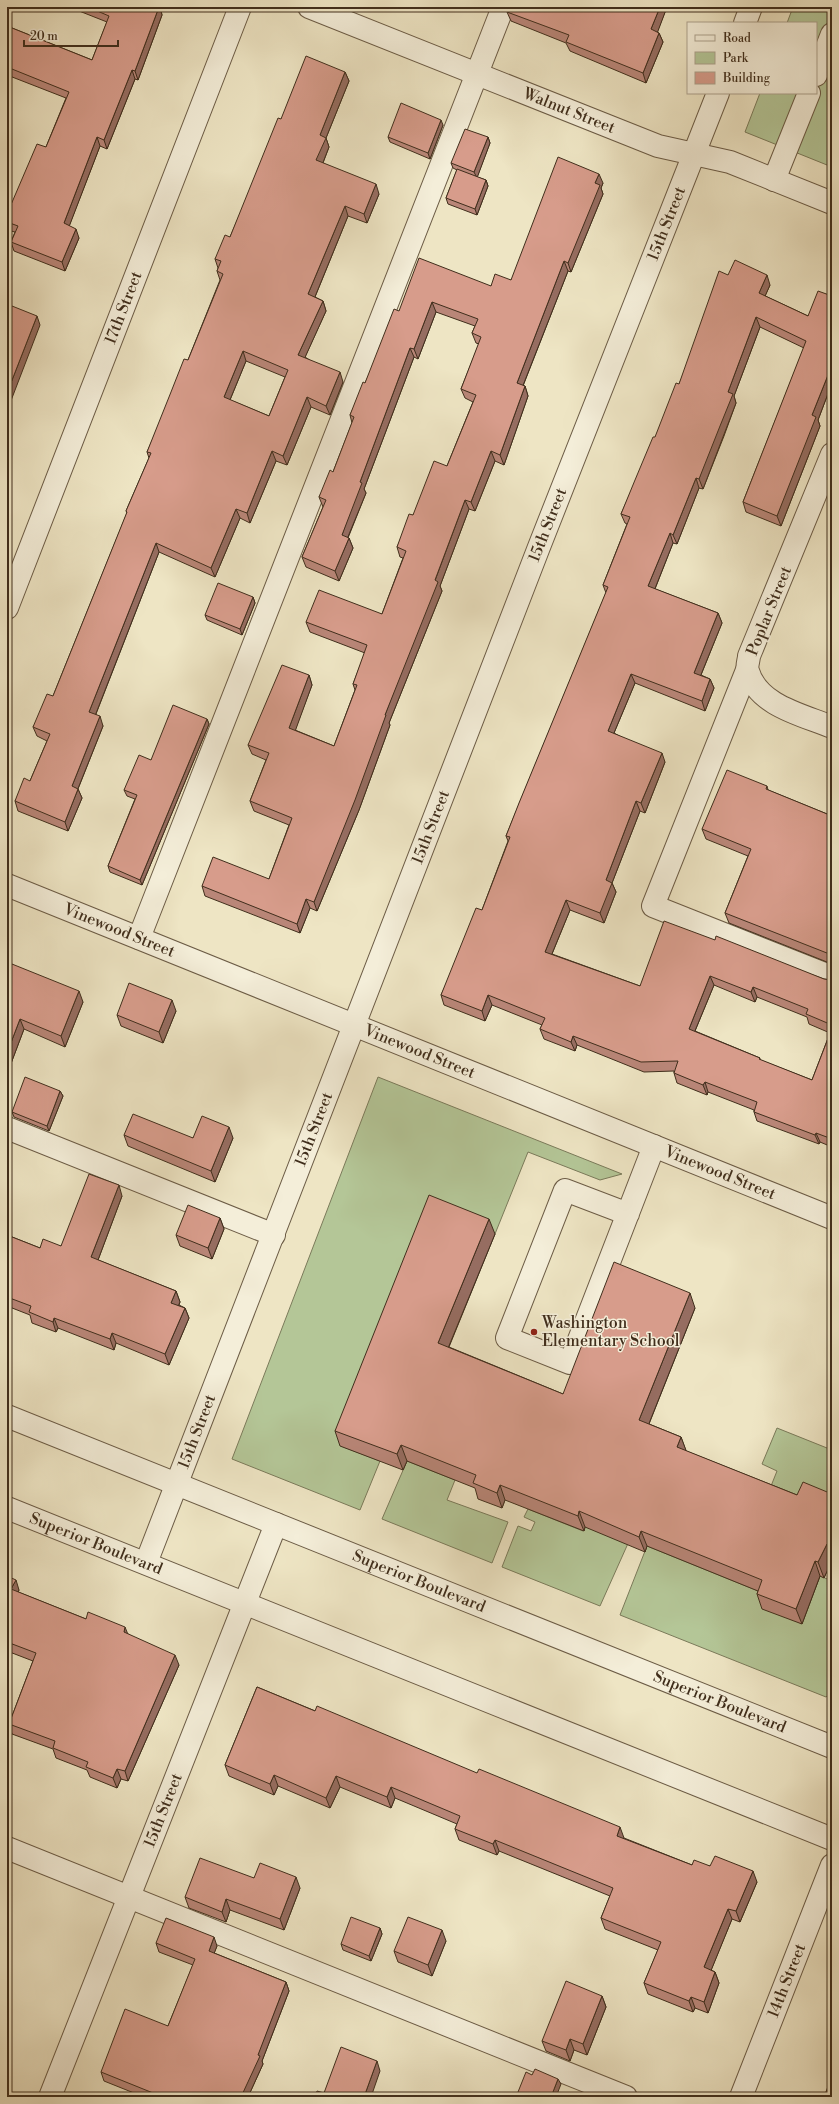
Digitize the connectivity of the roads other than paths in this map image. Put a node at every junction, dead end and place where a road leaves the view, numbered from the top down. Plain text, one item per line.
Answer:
1 (240, 7) edge
2 (309, 7) edge
3 (503, 7) edge
4 (751, 7) edge
5 (745, 22) edge
6 (832, 34) edge
7 (817, 72) edge
8 (477, 74) junction
9 (718, 94) edge
10 (809, 94) edge
11 (694, 154) junction
12 (774, 180) junction
13 (832, 203) edge
14 (832, 454) edge
15 (7, 608) edge
16 (747, 670) junction
17 (832, 727) edge
18 (7, 885) edge
19 (139, 938) junction
20 (832, 977) edge
21 (354, 1025) junction
22 (7, 1128) edge
23 (654, 1146) junction
24 (628, 1214) junction
25 (832, 1218) edge
26 (274, 1235) junction
27 (7, 1416) edge
28 (178, 1484) junction
29 (7, 1508) edge
30 (276, 1524) junction
31 (146, 1564) junction
32 (244, 1603) junction
33 (832, 1747) edge
34 (832, 1839) edge
35 (7, 1848) edge
36 (832, 1865) edge
37 (129, 1896) junction
38 (50, 2097) edge
39 (626, 2097) edge
40 (741, 2097) edge

1 - 15 street, 17th Street
2 - 8 street, Walnut Street
3 - 8 street
4 - 5 street
6 - 7 street
8 - 11 street, Walnut Street
8 - 19 street
9 - 11 street, 15th Street
10 - 12 street
11 - 12 street, Walnut Street
11 - 21 street, 15th Street
12 - 13 street, Walnut Street
14 - 16 street, Poplar Street
16 - 17 street, Poplar Street
16 - 20 street
18 - 19 street, Vinewood Street
19 - 21 street, Vinewood Street
21 - 23 street, Vinewood Street
21 - 26 street, 15th Street
22 - 26 street
23 - 24 street
23 - 25 street, Vinewood Street
24 - 24 street
26 - 28 street, 15th Street
27 - 28 street, Superior Boulevard
28 - 30 street, Superior Boulevard
28 - 31 street, 15th Street
29 - 31 street, Superior Boulevard
30 - 32 street, 15th Street
30 - 33 street, Superior Boulevard
31 - 32 street, Superior Boulevard
32 - 34 street, Superior Boulevard
32 - 37 street, 15th Street
35 - 37 street
36 - 40 street, 14th Street
37 - 38 street, 15th Street
37 - 39 street

